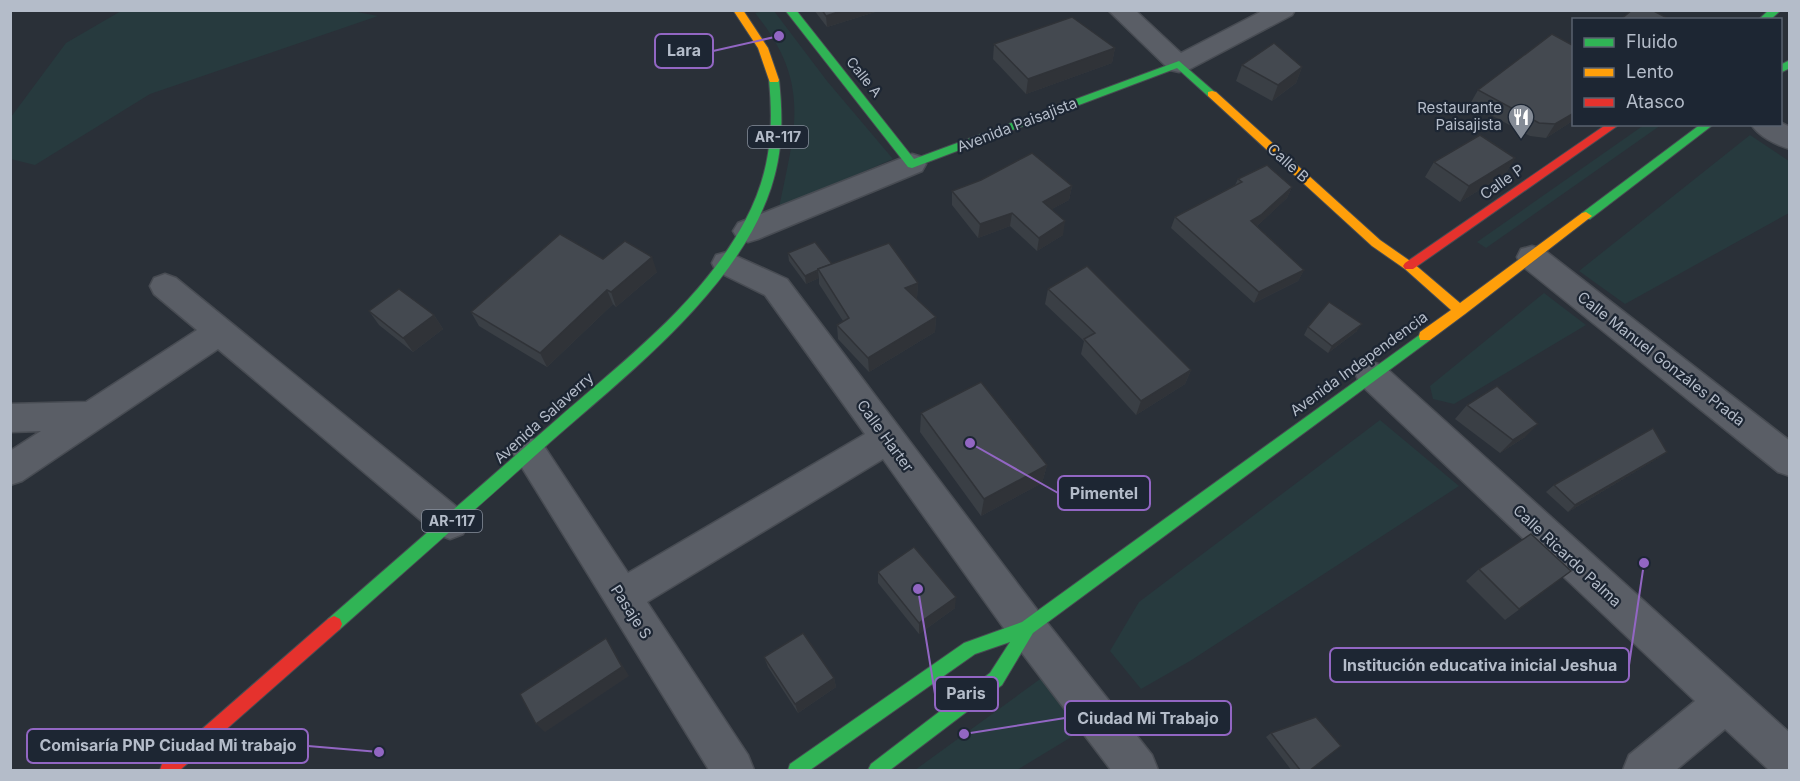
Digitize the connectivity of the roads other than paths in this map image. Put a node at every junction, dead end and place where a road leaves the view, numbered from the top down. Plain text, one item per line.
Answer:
1 (738, 10) edge
2 (790, 10) edge
3 (1120, 10) edge
4 (1283, 10) edge
5 (1179, 64) junction
6 (1612, 126) edge
7 (1706, 126) edge
8 (1767, 126) edge
9 (1790, 140) edge
10 (912, 164) junction
11 (748, 231) junction
12 (1532, 258) junction
13 (727, 263) junction
14 (1409, 266) junction
15 (165, 286) dead end
16 (1460, 312) junction
17 (219, 332) junction
18 (1372, 375) junction
19 (92, 416) junction
20 (10, 418) edge
21 (887, 439) junction
22 (530, 453) junction
23 (1790, 461) edge
24 (10, 470) edge
25 (450, 523) junction
26 (621, 597) junction
27 (1027, 628) junction
28 (1725, 702) junction
29 (1790, 762) edge
30 (168, 771) edge
31 (732, 771) edge
32 (796, 771) edge
33 (877, 771) edge
34 (1137, 771) edge
35 (1644, 771) edge

1 - 11 main road, Avenida Salaverry / AR-117
2 - 10 main road, Calle A
3 - 5 street, Calle B
4 - 5 street, Avenida Paisajista
5 - 10 main road, Avenida Paisajista
5 - 14 main road, Calle B
6 - 14 main road, Calle P
7 - 12 main road, Avenida Independencia
8 - 9 street
10 - 11 street, Avenida Paisajista
11 - 13 main road, Avenida Salaverry / AR-117
12 - 16 main road, Avenida Independencia
12 - 23 street, Calle Manuel Gonzáles Prada
13 - 21 street, Calle Harter
13 - 22 main road, Avenida Salaverry / AR-117
14 - 16 main road, Calle B
15 - 17 street
16 - 18 main road, Avenida Independencia
17 - 19 street
17 - 25 street
18 - 27 main road, Avenida Independencia
18 - 28 street, Calle Ricardo Palma
19 - 20 street
19 - 24 street
21 - 26 street
21 - 27 street, Calle Harter
22 - 25 main road, Avenida Salaverry / AR-117
22 - 26 street, Pasaje S
25 - 30 main road, Avenida Salaverry / AR-117
26 - 31 street, Pasaje S
27 - 32 main road, Avenida Independencia
27 - 33 main road, Avenida Independencia
27 - 34 street, Calle Harter
28 - 29 street, Calle Ricardo Palma
28 - 35 street

